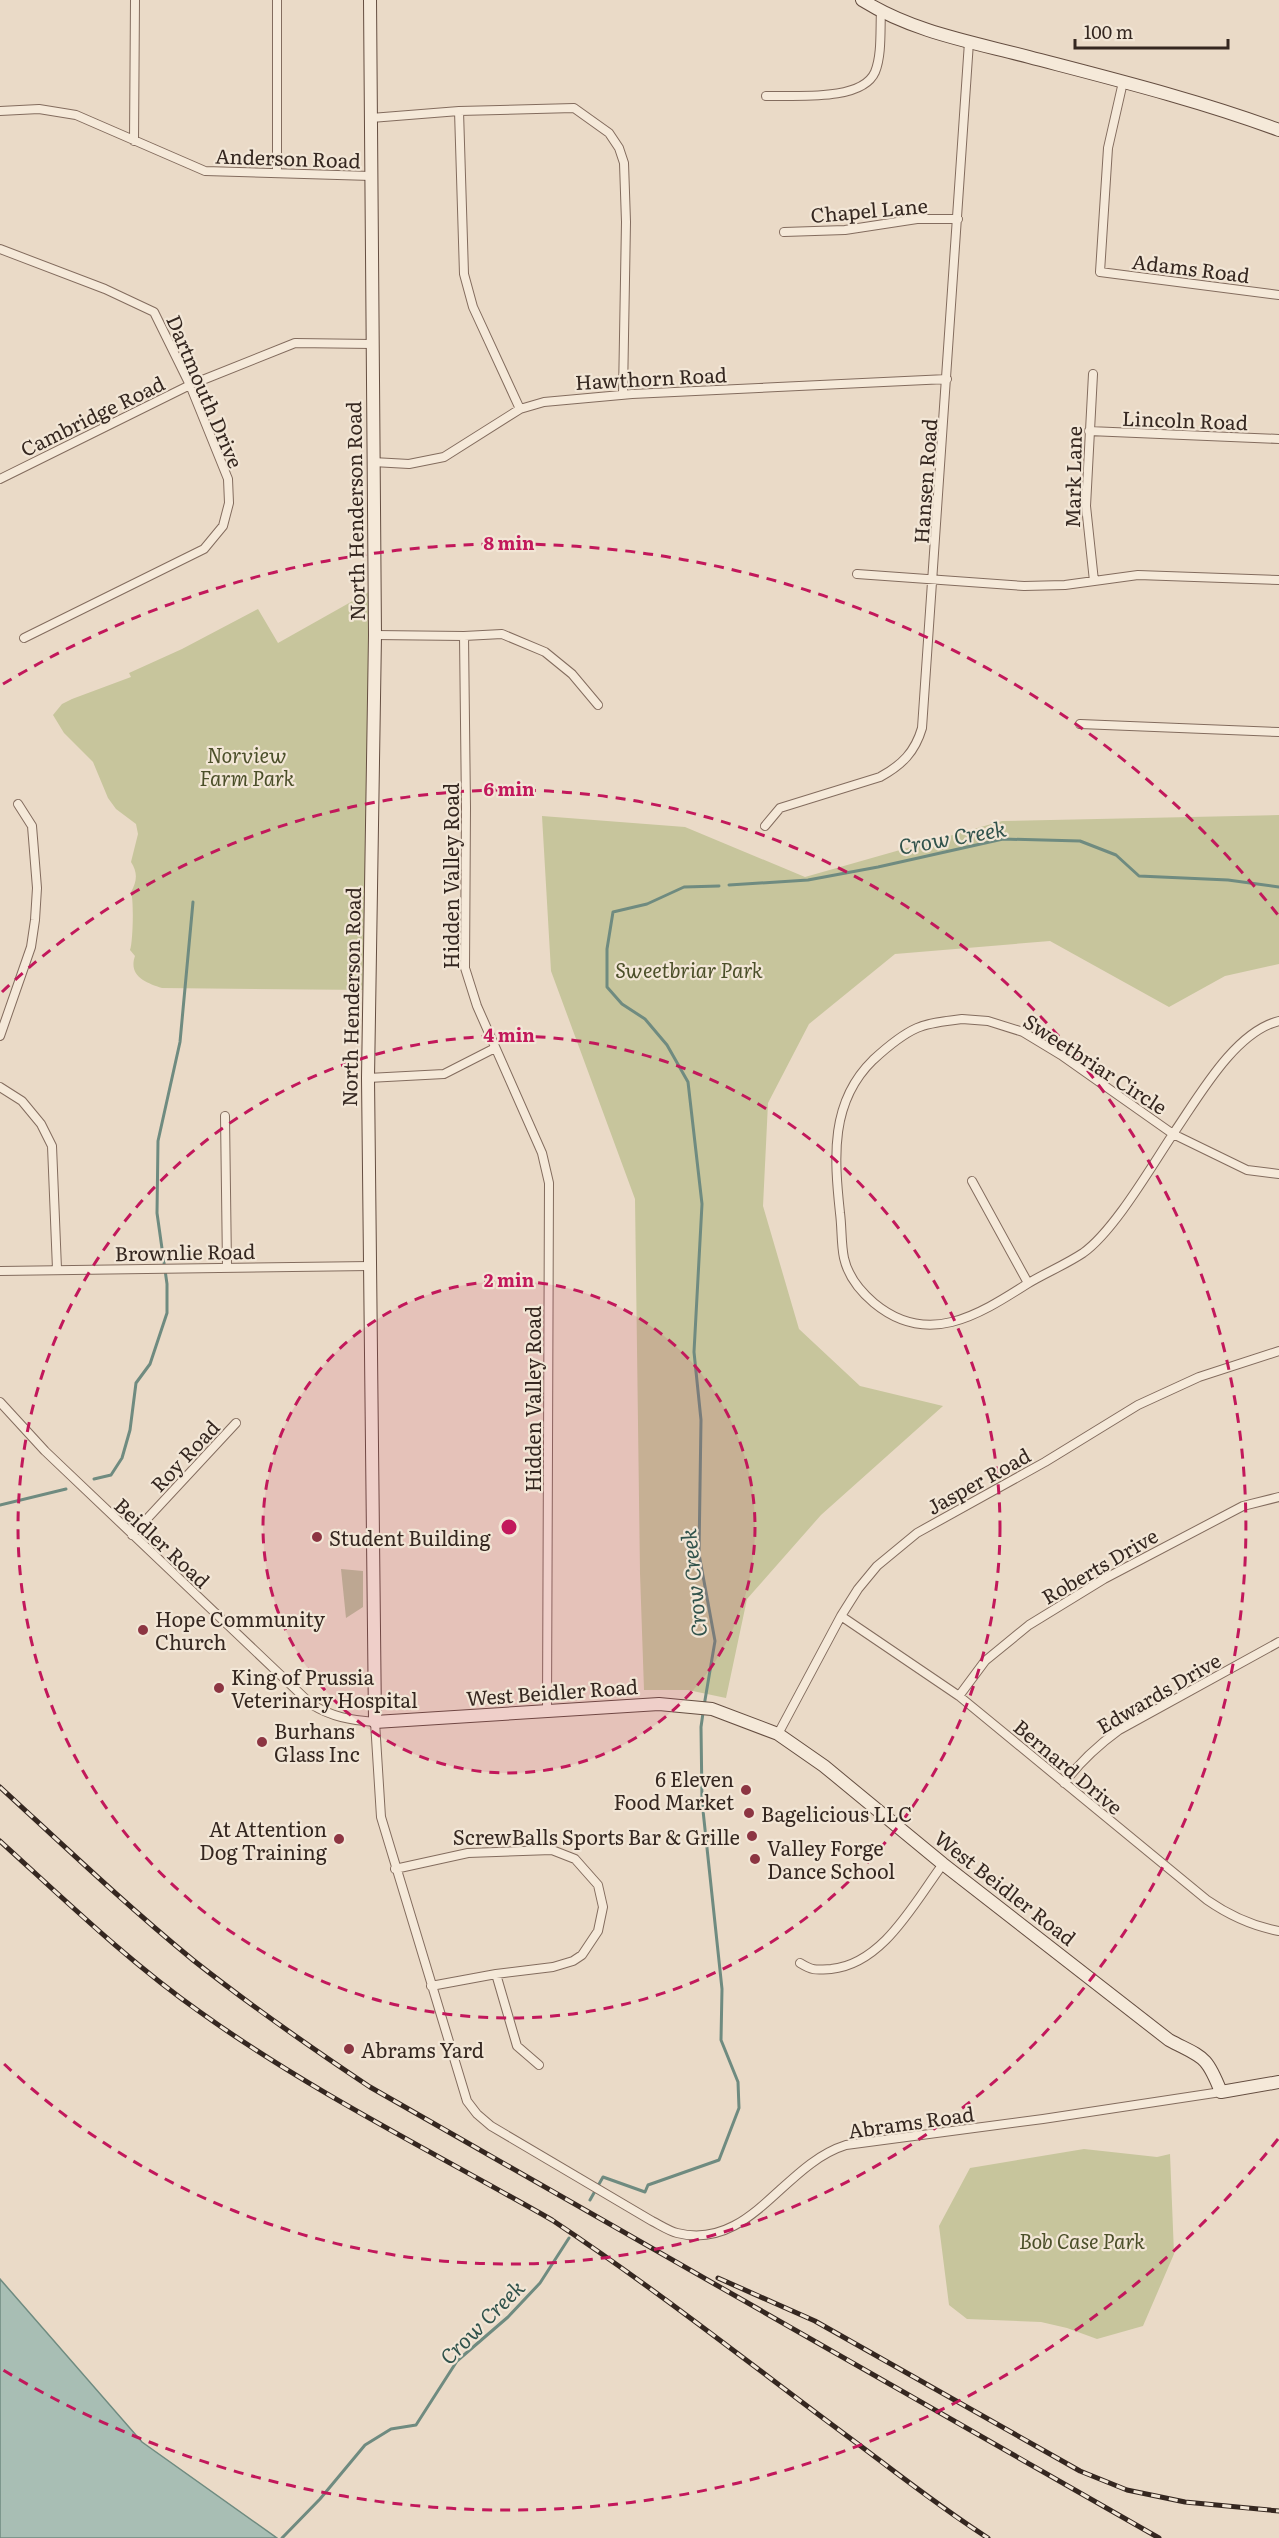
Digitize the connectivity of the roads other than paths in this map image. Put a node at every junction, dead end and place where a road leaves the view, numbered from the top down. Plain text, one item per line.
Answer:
1 (135, 0) edge
2 (277, 0) edge
3 (370, 0) edge
4 (862, 0) edge
5 (881, 11) junction
6 (969, 42) junction
7 (1123, 82) junction
8 (766, 96) dead end
9 (0, 111) edge
10 (459, 111) junction
11 (371, 118) junction
12 (1279, 130) edge
13 (134, 141) junction
14 (277, 173) junction
15 (371, 176) junction
16 (958, 219) junction
17 (784, 232) dead end
18 (0, 249) edge
19 (1279, 295) edge
20 (372, 344) junction
21 (1093, 374) dead end
22 (947, 379) junction
23 (190, 386) junction
24 (623, 394) junction
25 (520, 409) junction
26 (1089, 431) junction
27 (1279, 439) edge
28 (373, 462) junction
29 (0, 479) edge
30 (857, 574) dead end
31 (933, 580) junction
32 (1279, 580) edge
33 (1094, 581) junction
34 (375, 635) junction
35 (464, 636) junction
36 (24, 638) dead end
37 (598, 705) dead end
38 (1080, 724) dead end
39 (1279, 732) edge
40 (18, 804) dead end
41 (765, 826) dead end
42 (1279, 1021) edge
43 (0, 1036) edge
44 (495, 1048) junction
45 (368, 1078) junction
46 (0, 1087) edge
47 (225, 1116) dead end
48 (1173, 1134) junction
49 (1279, 1174) edge
50 (972, 1181) dead end
51 (227, 1266) junction
52 (370, 1266) junction
53 (57, 1269) junction
54 (0, 1271) edge
55 (1028, 1283) junction
56 (1279, 1352) edge
57 (0, 1402) edge
58 (236, 1423) dead end
59 (1279, 1497) edge
60 (132, 1535) junction
61 (841, 1616) junction
62 (1279, 1642) edge
63 (959, 1696) junction
64 (547, 1711) junction
65 (375, 1722) junction
66 (778, 1734) junction
67 (1064, 1783) junction
68 (943, 1864) junction
69 (395, 1869) junction
70 (1279, 1931) edge
71 (800, 1964) dead end
72 (496, 1974) junction
73 (431, 1986) junction
74 (539, 2065) dead end
75 (1279, 2082) edge
76 (1221, 2092) junction

1 - 13 street
2 - 14 street
3 - 11 street, North Henderson Road
4 - 5 street
5 - 6 street
5 - 8 street
6 - 7 street
6 - 16 street, Hansen Road
7 - 12 street
7 - 19 street, Adams Road
9 - 13 street, Anderson Road
10 - 11 street
10 - 24 street
10 - 25 street
11 - 15 street, North Henderson Road
13 - 14 street, Anderson Road
14 - 15 street, Anderson Road
15 - 20 street, North Henderson Road
16 - 17 street, Chapel Lane
16 - 22 street, Hansen Road
18 - 23 street, Dartmouth Drive
20 - 23 street, Cambridge Road
20 - 28 street, North Henderson Road
21 - 26 street, Mark Lane
22 - 24 street, Hawthorn Road
22 - 31 street, Hansen Road
23 - 29 street, Cambridge Road
23 - 36 street, Dartmouth Drive
24 - 25 street, Hawthorn Road
25 - 28 street, Hawthorn Road
26 - 27 street, Lincoln Road
26 - 33 street, Mark Lane
28 - 34 street, North Henderson Road
30 - 31 street
31 - 33 street
31 - 41 street, Hansen Road
32 - 33 street
34 - 35 street
34 - 45 street, North Henderson Road
35 - 37 street
35 - 44 street, Hidden Valley Road
38 - 39 street
40 - 43 street
42 - 48 street
44 - 45 street
44 - 64 street, Hidden Valley Road
45 - 52 street, North Henderson Road
46 - 53 street
47 - 51 street
48 - 49 street
48 - 55 street, Sweetbriar Circle
48 - 55 street, Sweetbriar Circle
50 - 55 street
51 - 52 street, Brownlie Road
51 - 53 street, Brownlie Road
52 - 65 street, North Henderson Road
53 - 54 street, Brownlie Road
56 - 61 street, Jasper Road
57 - 60 street, Beidler Road
58 - 60 street, Roy Road
59 - 63 street, Roberts Drive
60 - 65 street, Beidler Road
61 - 63 street, Bernard Drive
61 - 66 street, Jasper Road
62 - 67 street, Edwards Drive
63 - 67 street, Bernard Drive
64 - 65 street, West Beidler Road
64 - 66 street, West Beidler Road
65 - 69 street, North Henderson Road
66 - 68 street, West Beidler Road
67 - 70 street, Bernard Drive
68 - 71 street
68 - 76 street, West Beidler Road
69 - 72 street
69 - 73 street, North Henderson Road
72 - 73 street
72 - 74 street
73 - 76 street, Abrams Road
75 - 76 street

